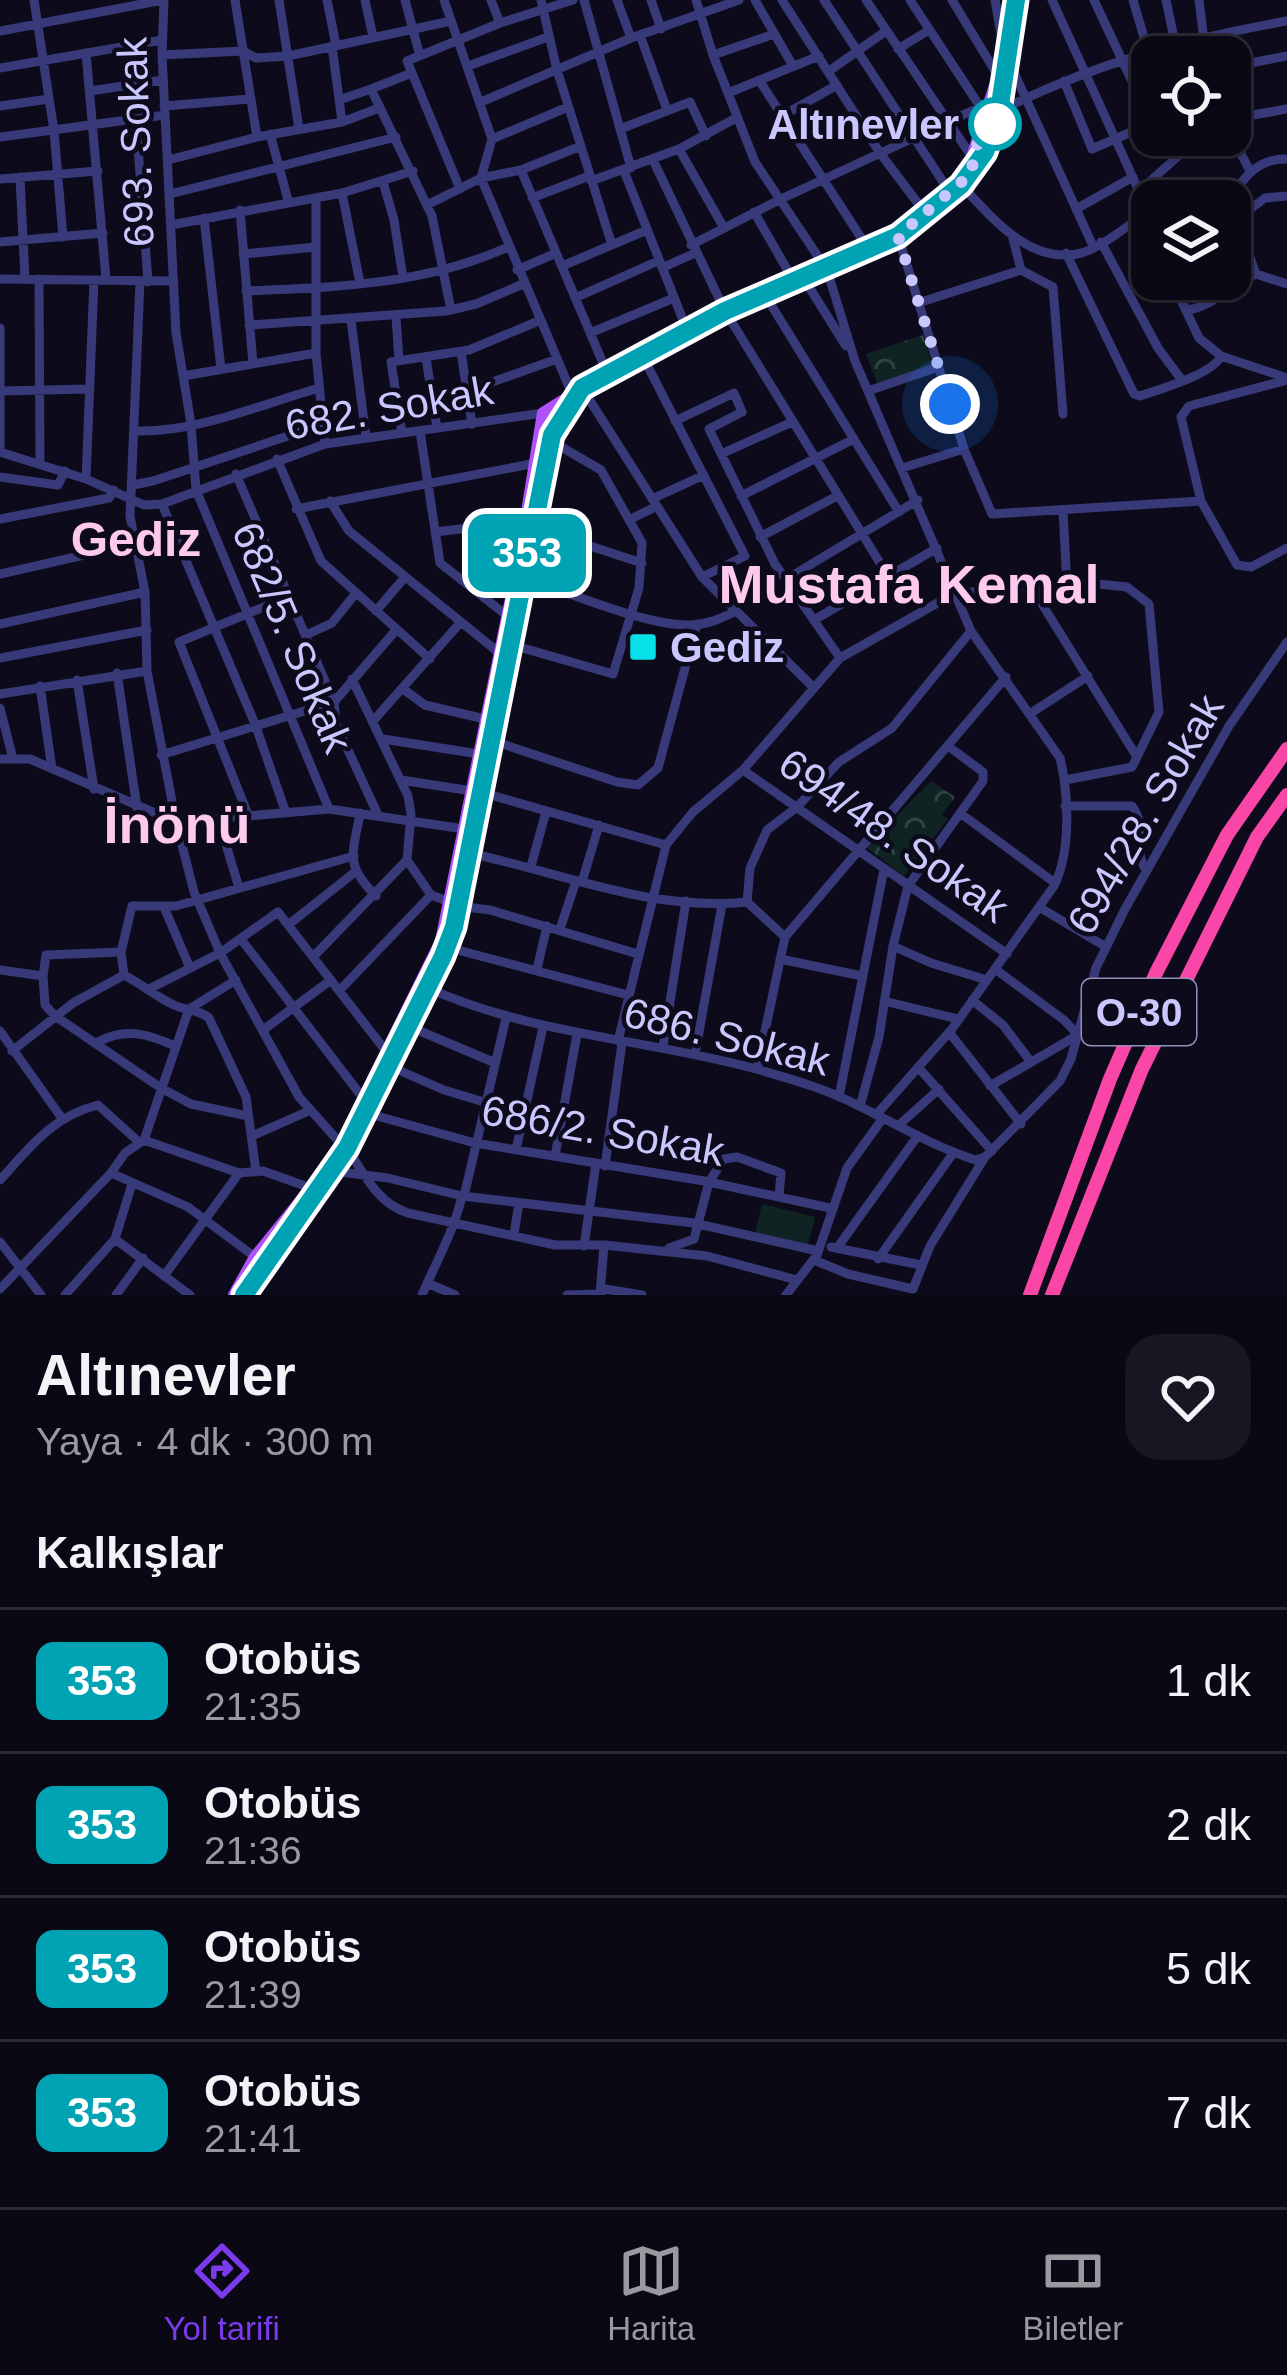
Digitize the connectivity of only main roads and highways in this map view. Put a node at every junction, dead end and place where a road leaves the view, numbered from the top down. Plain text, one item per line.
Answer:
1 (1012, 0) edge
2 (989, 111) junction
3 (972, 173) junction
4 (577, 391) junction
5 (529, 524) junction
6 (504, 648) junction
7 (1287, 749) edge
8 (476, 791) junction
9 (1287, 795) edge
10 (454, 904) junction
11 (386, 1057) junction
12 (344, 1146) junction
13 (234, 1295) edge
14 (244, 1295) edge
15 (1030, 1295) edge
16 (1052, 1295) edge

1 - 2 main road
1 - 2 main road
2 - 3 main road
2 - 3 main road
3 - 4 main road
4 - 5 main road
4 - 5 main road
5 - 6 main road
5 - 6 main road
6 - 8 main road
6 - 8 main road
7 - 15 highway, O-30
8 - 10 main road
8 - 10 main road
9 - 16 highway, O-30
10 - 11 main road
10 - 11 main road
11 - 12 main road
12 - 13 main road
12 - 14 main road

